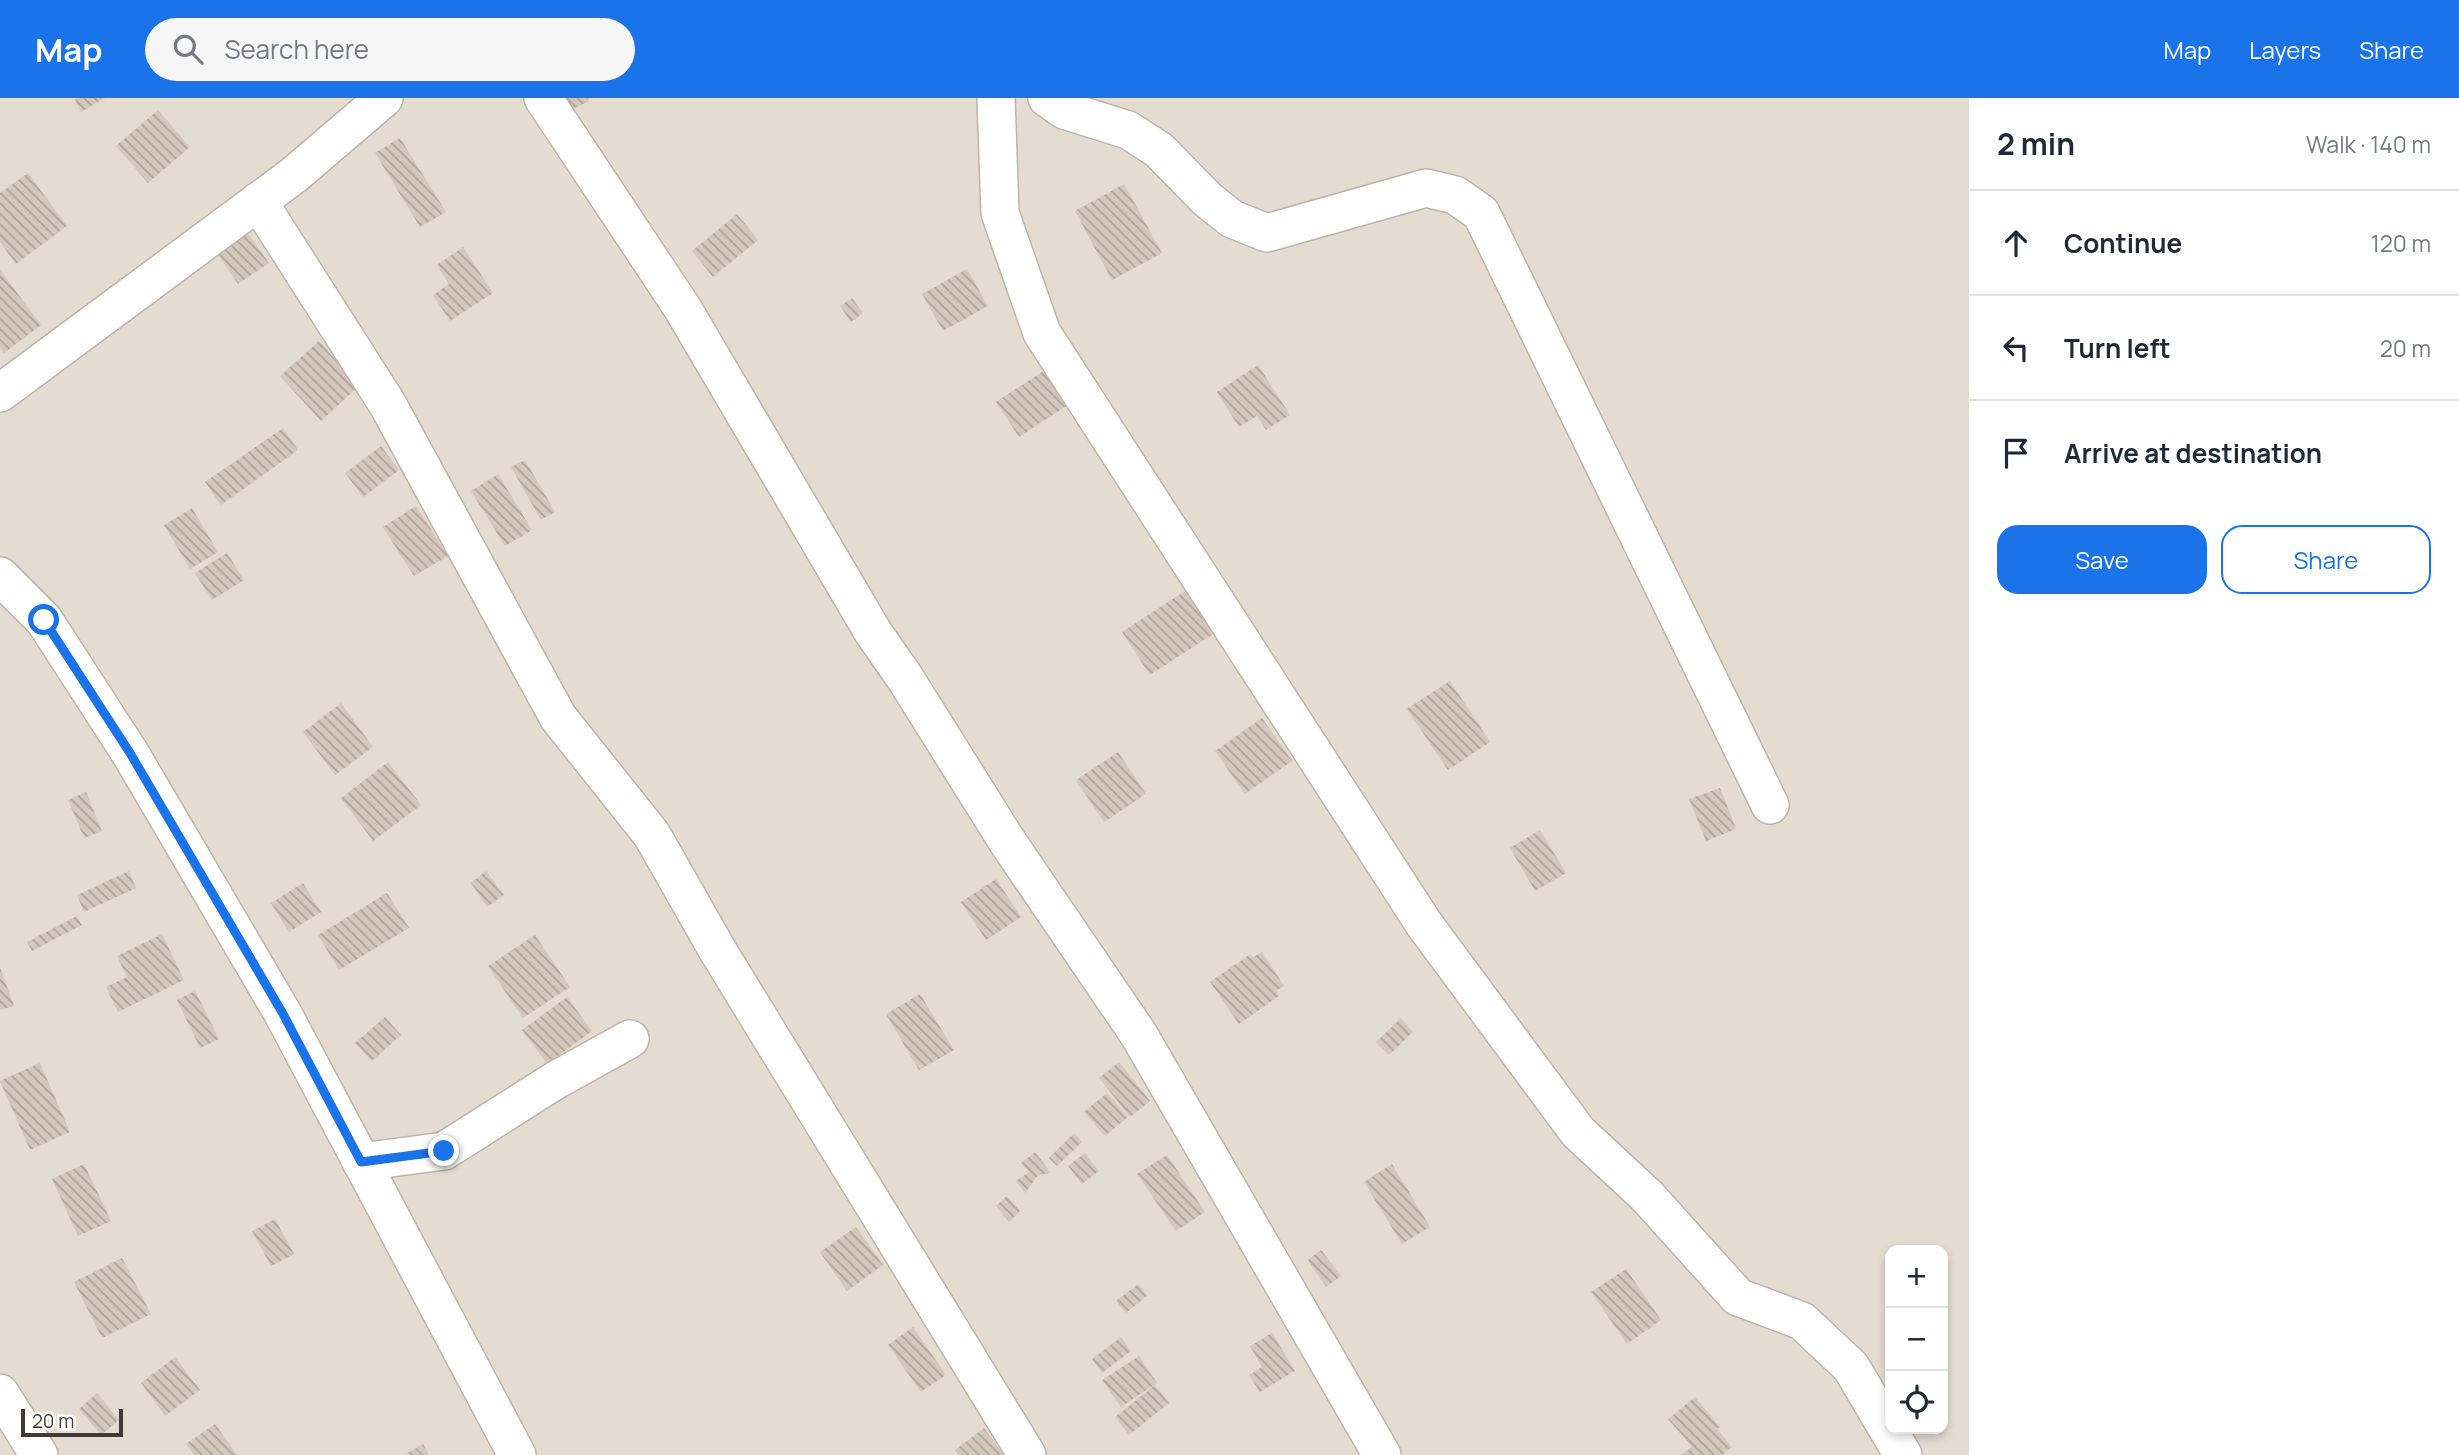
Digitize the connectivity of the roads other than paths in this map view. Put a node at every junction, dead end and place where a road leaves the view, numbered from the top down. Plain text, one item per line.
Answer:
1 (384, 98) edge
2 (543, 98) edge
3 (996, 98) edge
4 (1047, 98) edge
5 (258, 201) junction
6 (0, 393) edge
7 (0, 576) edge
8 (1770, 805) dead end
9 (630, 1039) dead end
10 (361, 1162) junction
11 (0, 1393) edge
12 (39, 1455) edge
13 (517, 1455) edge
14 (1027, 1455) edge
15 (1382, 1455) edge
16 (1903, 1455) edge

1 - 5 street
2 - 15 street
3 - 16 street
4 - 8 street
5 - 6 street
5 - 14 street
7 - 10 street
9 - 10 street
10 - 13 street
11 - 12 street

